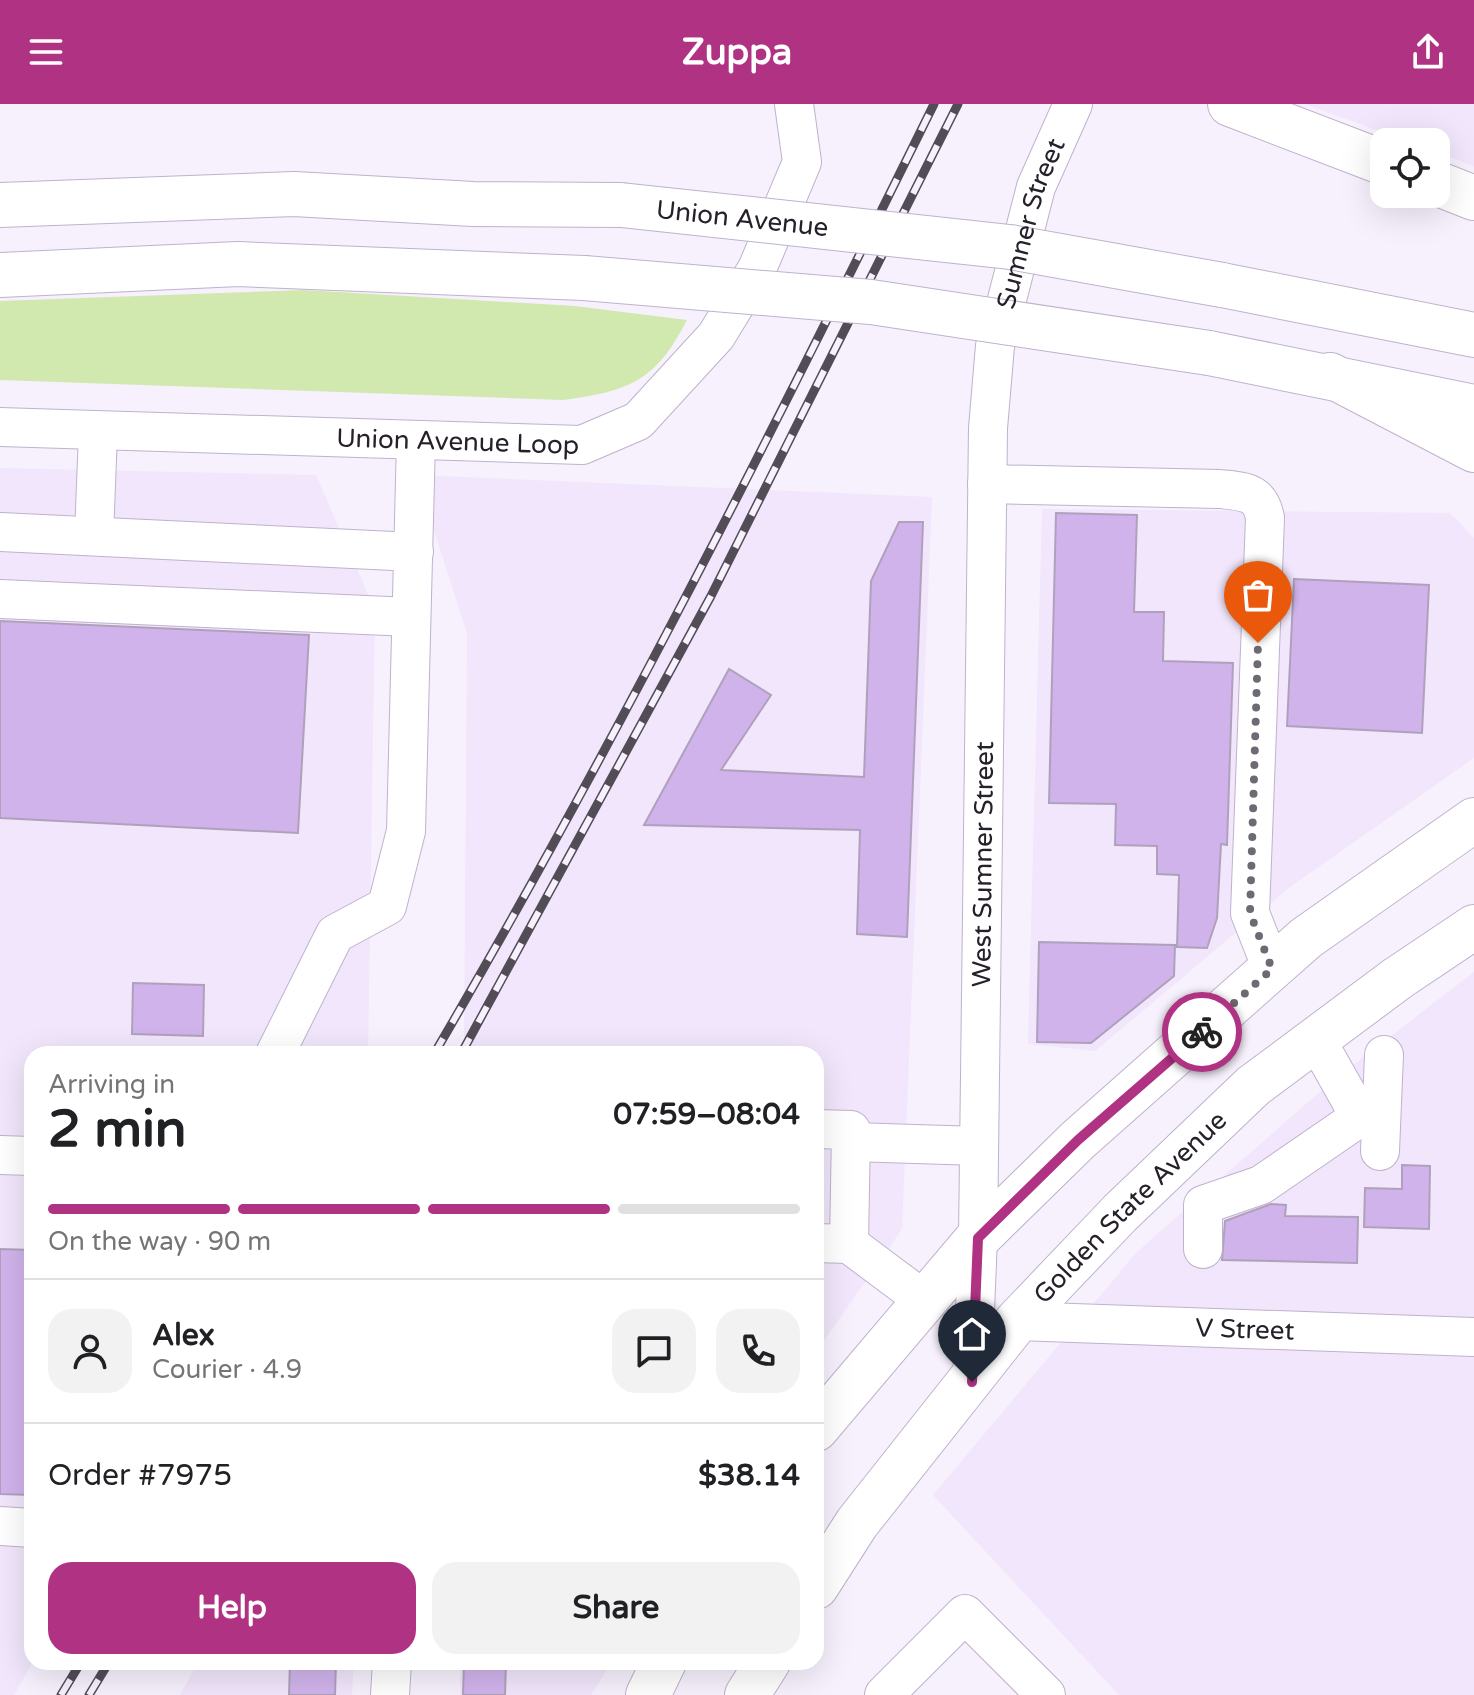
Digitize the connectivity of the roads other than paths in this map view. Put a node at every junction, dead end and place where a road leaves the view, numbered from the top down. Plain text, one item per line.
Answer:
1 (794, 104) edge
2 (1073, 104) edge
3 (1230, 104) edge
4 (1370, 158) edge
5 (1450, 189) edge
6 (1474, 198) edge
7 (0, 205) edge
8 (0, 275) edge
9 (1474, 335) edge
10 (995, 346) joint
11 (1330, 375) junction
12 (1474, 407) edge
13 (0, 427) edge
14 (98, 433) junction
15 (416, 441) junction
16 (1474, 450) edge
17 (987, 484) junction
18 (0, 532) edge
19 (94, 536) junction
20 (414, 552) junction
21 (0, 599) edge
22 (411, 617) junction
23 (1474, 820) edge
24 (1474, 927) edge
25 (1272, 969) junction
26 (1316, 1039) junction
27 (279, 1046) edge
28 (1384, 1055) dead end
29 (824, 1129) edge
30 (1374, 1129) junction
31 (851, 1142) junction
32 (979, 1146) junction
33 (0, 1155) edge
34 (24, 1156) edge
35 (978, 1238) junction
36 (833, 1243) edge
37 (1203, 1249) dead end
38 (924, 1300) junction
39 (1017, 1321) junction
40 (1474, 1337) edge
41 (972, 1382) junction
42 (824, 1419) edge
43 (0, 1526) edge
44 (24, 1528) edge
45 (824, 1575) edge
46 (392, 1670) edge
47 (660, 1670) edge
48 (763, 1670) edge
49 (390, 1695) edge
50 (648, 1695) edge
51 (747, 1695) edge
52 (884, 1695) edge
53 (1046, 1695) edge

1 - 15 street, Union Avenue Loop
2 - 10 street, Sumner Street
3 - 4 main road
5 - 6 main road
7 - 9 main road, Union Avenue, bridge
8 - 11 main road, bridge
10 - 17 street, West Sumner Street
11 - 12 main road
11 - 16 main road
13 - 14 street, Union Avenue Loop
14 - 15 street, Union Avenue Loop
14 - 19 street
15 - 20 street
17 - 25 street
17 - 32 street, West Sumner Street
18 - 19 street
19 - 20 street
20 - 22 street
21 - 22 street
22 - 27 street
23 - 25 main road
24 - 26 main road, Golden State Avenue
25 - 35 main road
26 - 30 street
26 - 39 main road, Golden State Avenue
28 - 30 street
29 - 31 street
30 - 37 street
31 - 32 street
31 - 36 street
32 - 35 street, West Sumner Street
33 - 34 street
35 - 38 main road
35 - 41 street, West Sumner Street
36 - 38 street
38 - 42 main road
39 - 40 street, V Street
39 - 41 main road, Golden State Avenue
41 - 45 main road, Golden State Avenue
43 - 44 street
46 - 49 street
47 - 50 main road
48 - 51 main road
52 - 53 street

